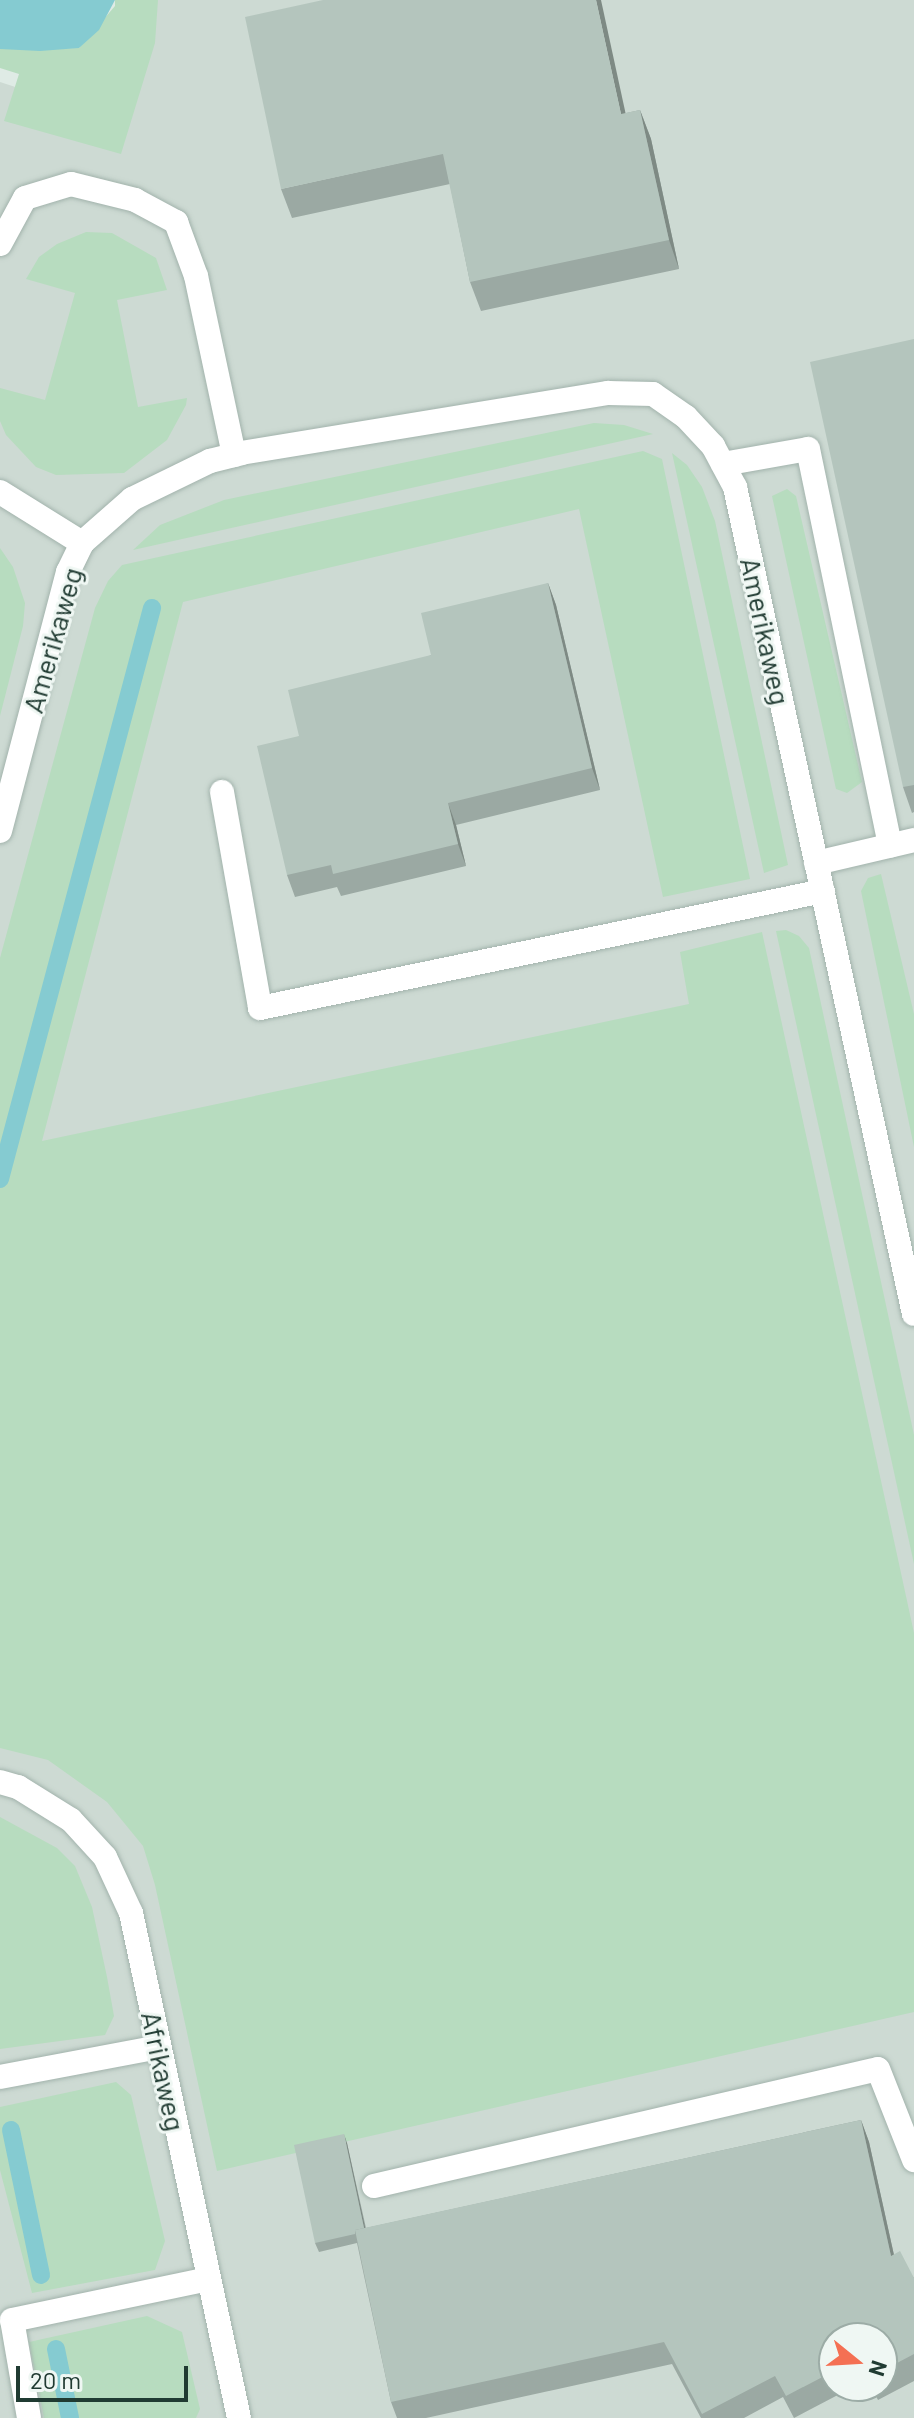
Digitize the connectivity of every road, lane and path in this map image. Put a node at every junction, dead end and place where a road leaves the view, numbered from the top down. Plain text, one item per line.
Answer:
1 (0, 244) edge
2 (234, 455) junction
3 (723, 464) junction
4 (0, 492) edge
5 (82, 543) junction
6 (222, 792) dead end
7 (0, 831) edge
8 (902, 843) edge
9 (816, 863) junction
10 (823, 891) junction
11 (914, 1314) edge
12 (0, 1782) edge
13 (159, 2047) junction
14 (0, 2077) edge
15 (914, 2160) edge
16 (374, 2186) dead end
17 (209, 2279) junction
18 (6, 2312) edge
19 (29, 2418) edge
20 (239, 2418) edge

1 - 2 street
2 - 3 street, Amerikaweg
2 - 5 street, Amerikaweg
3 - 8 street
3 - 9 street, Amerikaweg
4 - 5 street, Amerikaweg
5 - 7 street, Amerikaweg
6 - 10 street
8 - 9 street
9 - 10 street, Amerikaweg
10 - 11 street, Amerikaweg
12 - 13 street, Afrikaweg
13 - 14 street
13 - 17 street, Afrikaweg
15 - 16 street
17 - 18 street
17 - 20 street, Afrikaweg
18 - 19 street

